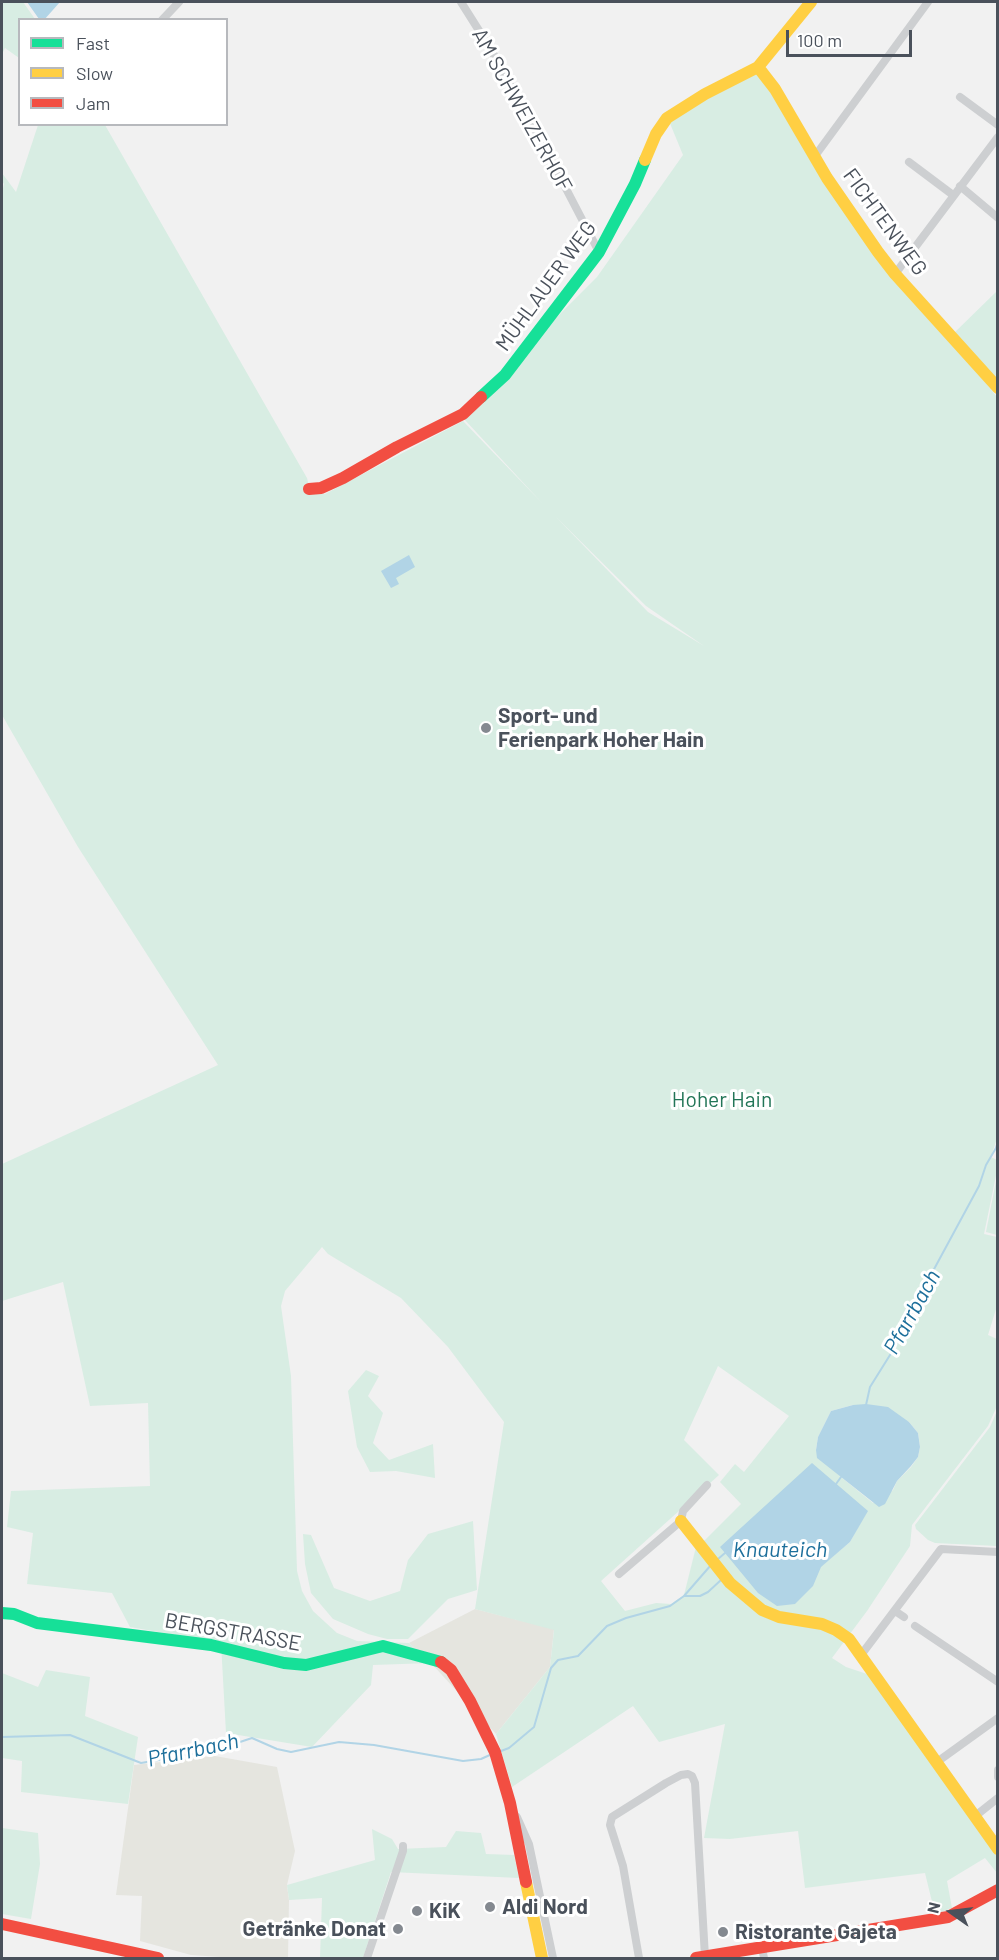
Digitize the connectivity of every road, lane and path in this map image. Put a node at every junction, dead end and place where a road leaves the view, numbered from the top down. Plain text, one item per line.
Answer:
1 (179, 2) edge
2 (461, 2) edge
3 (811, 2) edge
4 (928, 2) edge
5 (164, 18) edge
6 (758, 67) junction
7 (960, 97) dead end
8 (998, 124) edge
9 (998, 137) edge
10 (815, 156) junction
11 (909, 162) dead end
12 (960, 186) junction
13 (953, 195) junction
14 (998, 218) edge
15 (599, 252) junction
16 (895, 274) junction
17 (998, 388) edge
18 (309, 489) dead end
19 (707, 1485) dead end
20 (681, 1521) junction
21 (998, 1552) edge
22 (619, 1574) dead end
23 (895, 1611) junction
24 (2, 1613) edge
25 (904, 1617) dead end
26 (915, 1626) dead end
27 (861, 1654) junction
28 (998, 1682) edge
29 (998, 1718) edge
30 (937, 1762) junction
31 (998, 1770) edge
32 (998, 1777) edge
33 (998, 1797) edge
34 (510, 1803) junction
35 (974, 1816) junction
36 (403, 1846) dead end
37 (998, 1849) edge
38 (998, 1890) edge
39 (2, 1924) edge
40 (763, 1953) edge
41 (701, 1958) edge
42 (158, 1959) edge
43 (367, 1959) edge
44 (542, 1959) edge
45 (553, 1959) edge
46 (639, 1959) edge

1 - 5 street
2 - 15 street, AM SCHWEIZERHOF
3 - 6 street, MÜHLAUER WEG
4 - 10 street
6 - 10 street, FICHTENWEG
6 - 15 street, MÜHLAUER WEG
7 - 8 street
9 - 12 street
10 - 16 street, FICHTENWEG
11 - 13 street
12 - 13 street
12 - 14 street
13 - 16 street
15 - 18 street, MÜHLAUER WEG
16 - 17 street, FICHTENWEG
19 - 20 street
20 - 22 street
20 - 27 street
21 - 23 street
23 - 25 street
23 - 27 street
24 - 34 street, BERGSTRASSE
26 - 28 street
27 - 30 street
29 - 30 street
30 - 35 street
31 - 32 street
33 - 35 street
34 - 44 street, BERGSTRASSE
34 - 45 street, BERGSTRASSE
35 - 37 street
36 - 43 street
38 - 40 street
39 - 42 street
40 - 41 street
41 - 46 street

